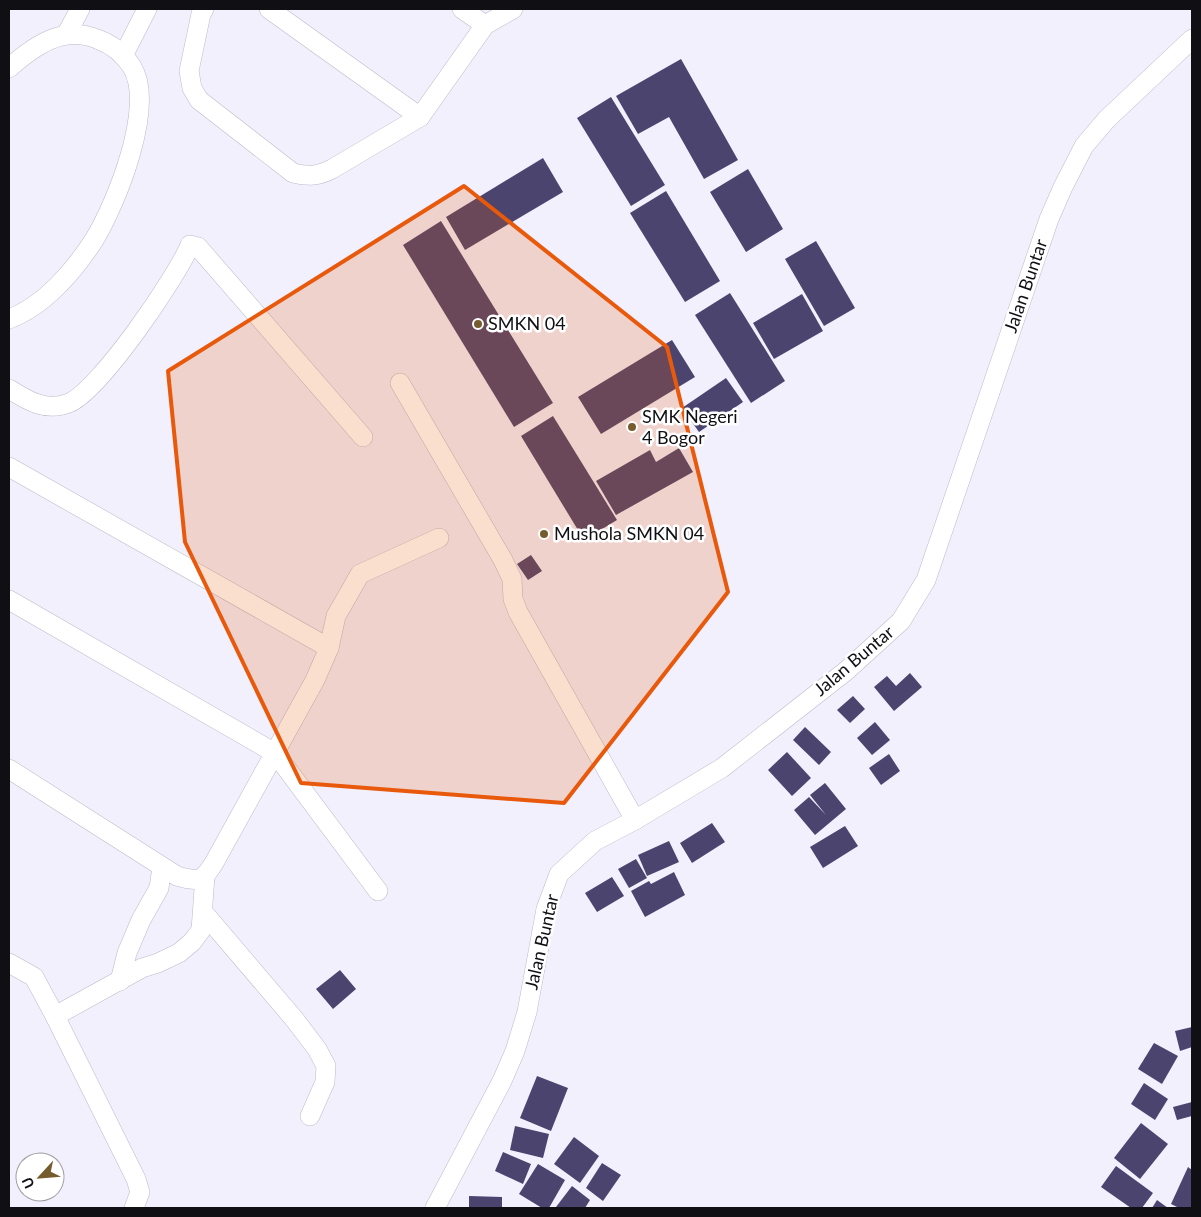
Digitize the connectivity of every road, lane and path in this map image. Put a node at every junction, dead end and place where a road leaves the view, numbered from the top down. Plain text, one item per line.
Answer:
1 (80, 9) edge
2 (147, 9) edge
3 (204, 9) edge
4 (269, 9) edge
5 (462, 9) edge
6 (514, 9) edge
7 (485, 26) junction
8 (66, 34) junction
9 (1192, 39) edge
10 (124, 56) junction
11 (9, 68) edge
12 (420, 116) junction
13 (9, 319) edge
14 (400, 383) dead end
15 (9, 389) edge
16 (363, 437) dead end
17 (9, 467) edge
18 (439, 538) dead end
19 (9, 600) edge
20 (329, 648) junction
21 (275, 753) junction
22 (9, 769) edge
23 (635, 820) junction
24 (162, 867) junction
25 (206, 876) junction
26 (378, 891) dead end
27 (203, 912) junction
28 (9, 963) edge
29 (120, 981) junction
30 (55, 1016) junction
31 (310, 1116) dead end
32 (134, 1208) edge
33 (435, 1208) edge

1 - 8 street
2 - 10 street
3 - 12 street
4 - 12 street
5 - 7 street
6 - 7 street
7 - 12 street
8 - 10 street
8 - 11 street
9 - 23 street, Jalan Buntar
10 - 13 street
14 - 23 street
15 - 16 street
17 - 20 street
18 - 20 street
19 - 21 street
20 - 21 street
21 - 25 street
21 - 26 street
22 - 24 street
23 - 33 street, Jalan Buntar
24 - 25 street
24 - 29 street
25 - 27 street
27 - 29 street
27 - 31 street
28 - 30 street
29 - 30 street
30 - 32 street

